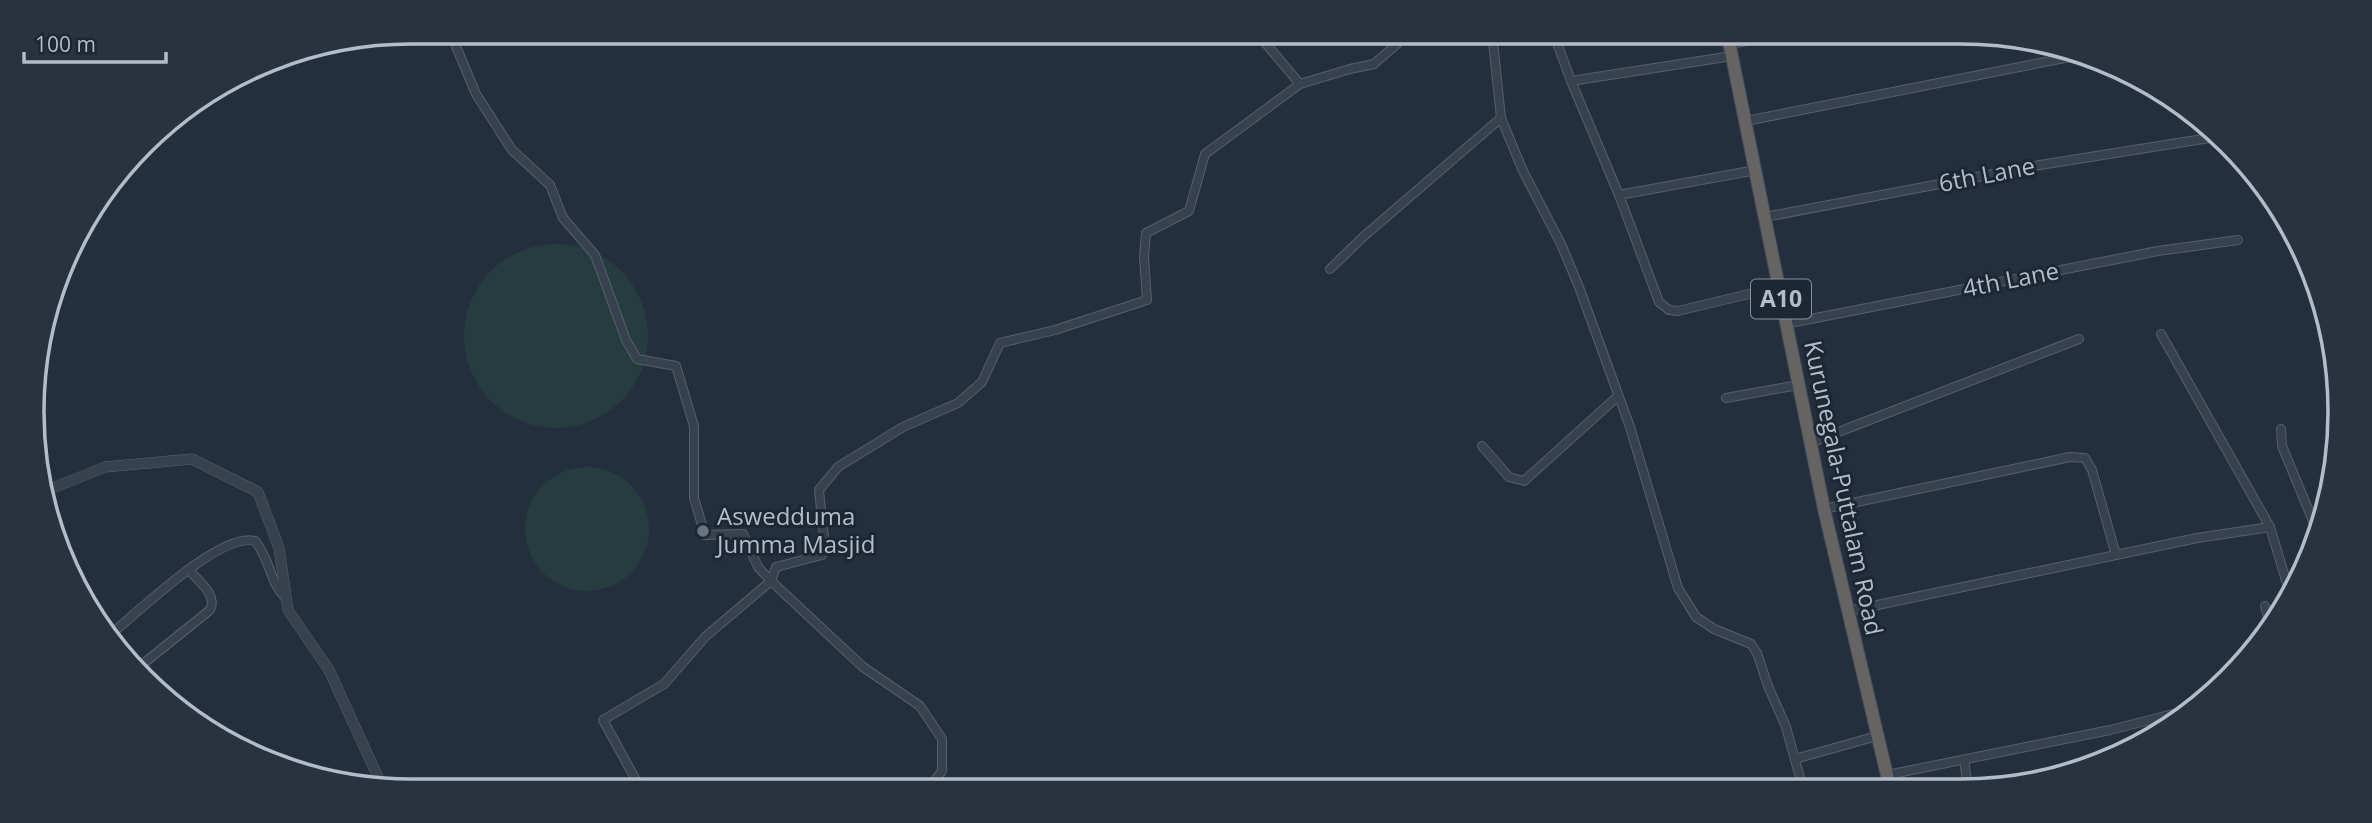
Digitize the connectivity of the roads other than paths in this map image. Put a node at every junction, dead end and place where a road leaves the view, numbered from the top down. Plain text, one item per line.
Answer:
1 (455, 44) edge
2 (1266, 44) edge
3 (1397, 44) edge
4 (1493, 44) edge
5 (1557, 44) edge
6 (1730, 44) edge
7 (2063, 58) edge
8 (1571, 81) junction
9 (1300, 84) junction
10 (1501, 118) junction
11 (1746, 121) junction
12 (2207, 138) edge
13 (1756, 170) junction
14 (1619, 195) junction
15 (1765, 217) junction
16 (2238, 240) dead end
17 (1330, 269) dead end
18 (1778, 287) junction
19 (1785, 324) junction
20 (2161, 334) dead end
21 (2079, 340) dead end
22 (1798, 385) junction
23 (1617, 397) junction
24 (1726, 398) dead end
25 (2281, 429) dead end
26 (1810, 443) junction
27 (1482, 446) dead end
28 (52, 488) edge
29 (1824, 509) junction
30 (2312, 519) edge
31 (2270, 527) junction
32 (2116, 555) junction
33 (189, 569) junction
34 (771, 581) junction
35 (2286, 581) edge
36 (286, 598) junction
37 (2266, 607) dead end
38 (1849, 611) junction
39 (2267, 614) edge
40 (116, 630) edge
41 (143, 663) edge
42 (2167, 716) edge
43 (1877, 736) junction
44 (1795, 760) junction
45 (1964, 760) junction
46 (1887, 775) junction
47 (378, 777) edge
48 (635, 779) edge
49 (936, 779) edge
50 (1800, 779) edge
51 (1888, 779) edge
52 (1967, 779) edge

1 - 34 street
2 - 9 street
3 - 9 street
4 - 10 street
5 - 8 street
6 - 8 street
6 - 11 highway, Kurunegala-Puttalam Road / A10
7 - 11 street
8 - 14 street
9 - 34 street
10 - 17 street
10 - 23 street
11 - 13 highway, Kurunegala-Puttalam Road / A10
12 - 15 street, 6th Lane
13 - 14 street
13 - 15 highway, Kurunegala-Puttalam Road / A10
14 - 18 street
15 - 18 highway, Kurunegala-Puttalam Road / A10
16 - 19 street, 4th Lane
18 - 19 highway, Kurunegala-Puttalam Road / A10
19 - 22 highway, Kurunegala-Puttalam Road / A10
20 - 31 street
21 - 26 street
22 - 24 street
22 - 26 highway, Kurunegala-Puttalam Road / A10
23 - 27 street
23 - 44 street
25 - 30 street
26 - 29 highway, Kurunegala-Puttalam Road / A10
28 - 36 street
29 - 32 street
29 - 38 highway, Kurunegala-Puttalam Road / A10
31 - 32 street
31 - 35 street
32 - 38 street
33 - 36 street
33 - 40 street
33 - 41 street
34 - 48 street
34 - 49 street
36 - 47 street
37 - 39 street
38 - 43 highway, Kurunegala-Puttalam Road / A10
42 - 45 street
43 - 44 street
43 - 46 highway, Kurunegala-Puttalam Road / A10
44 - 50 street
45 - 46 street
45 - 52 street
46 - 51 highway, Kurunegala-Puttalam Road / A10

